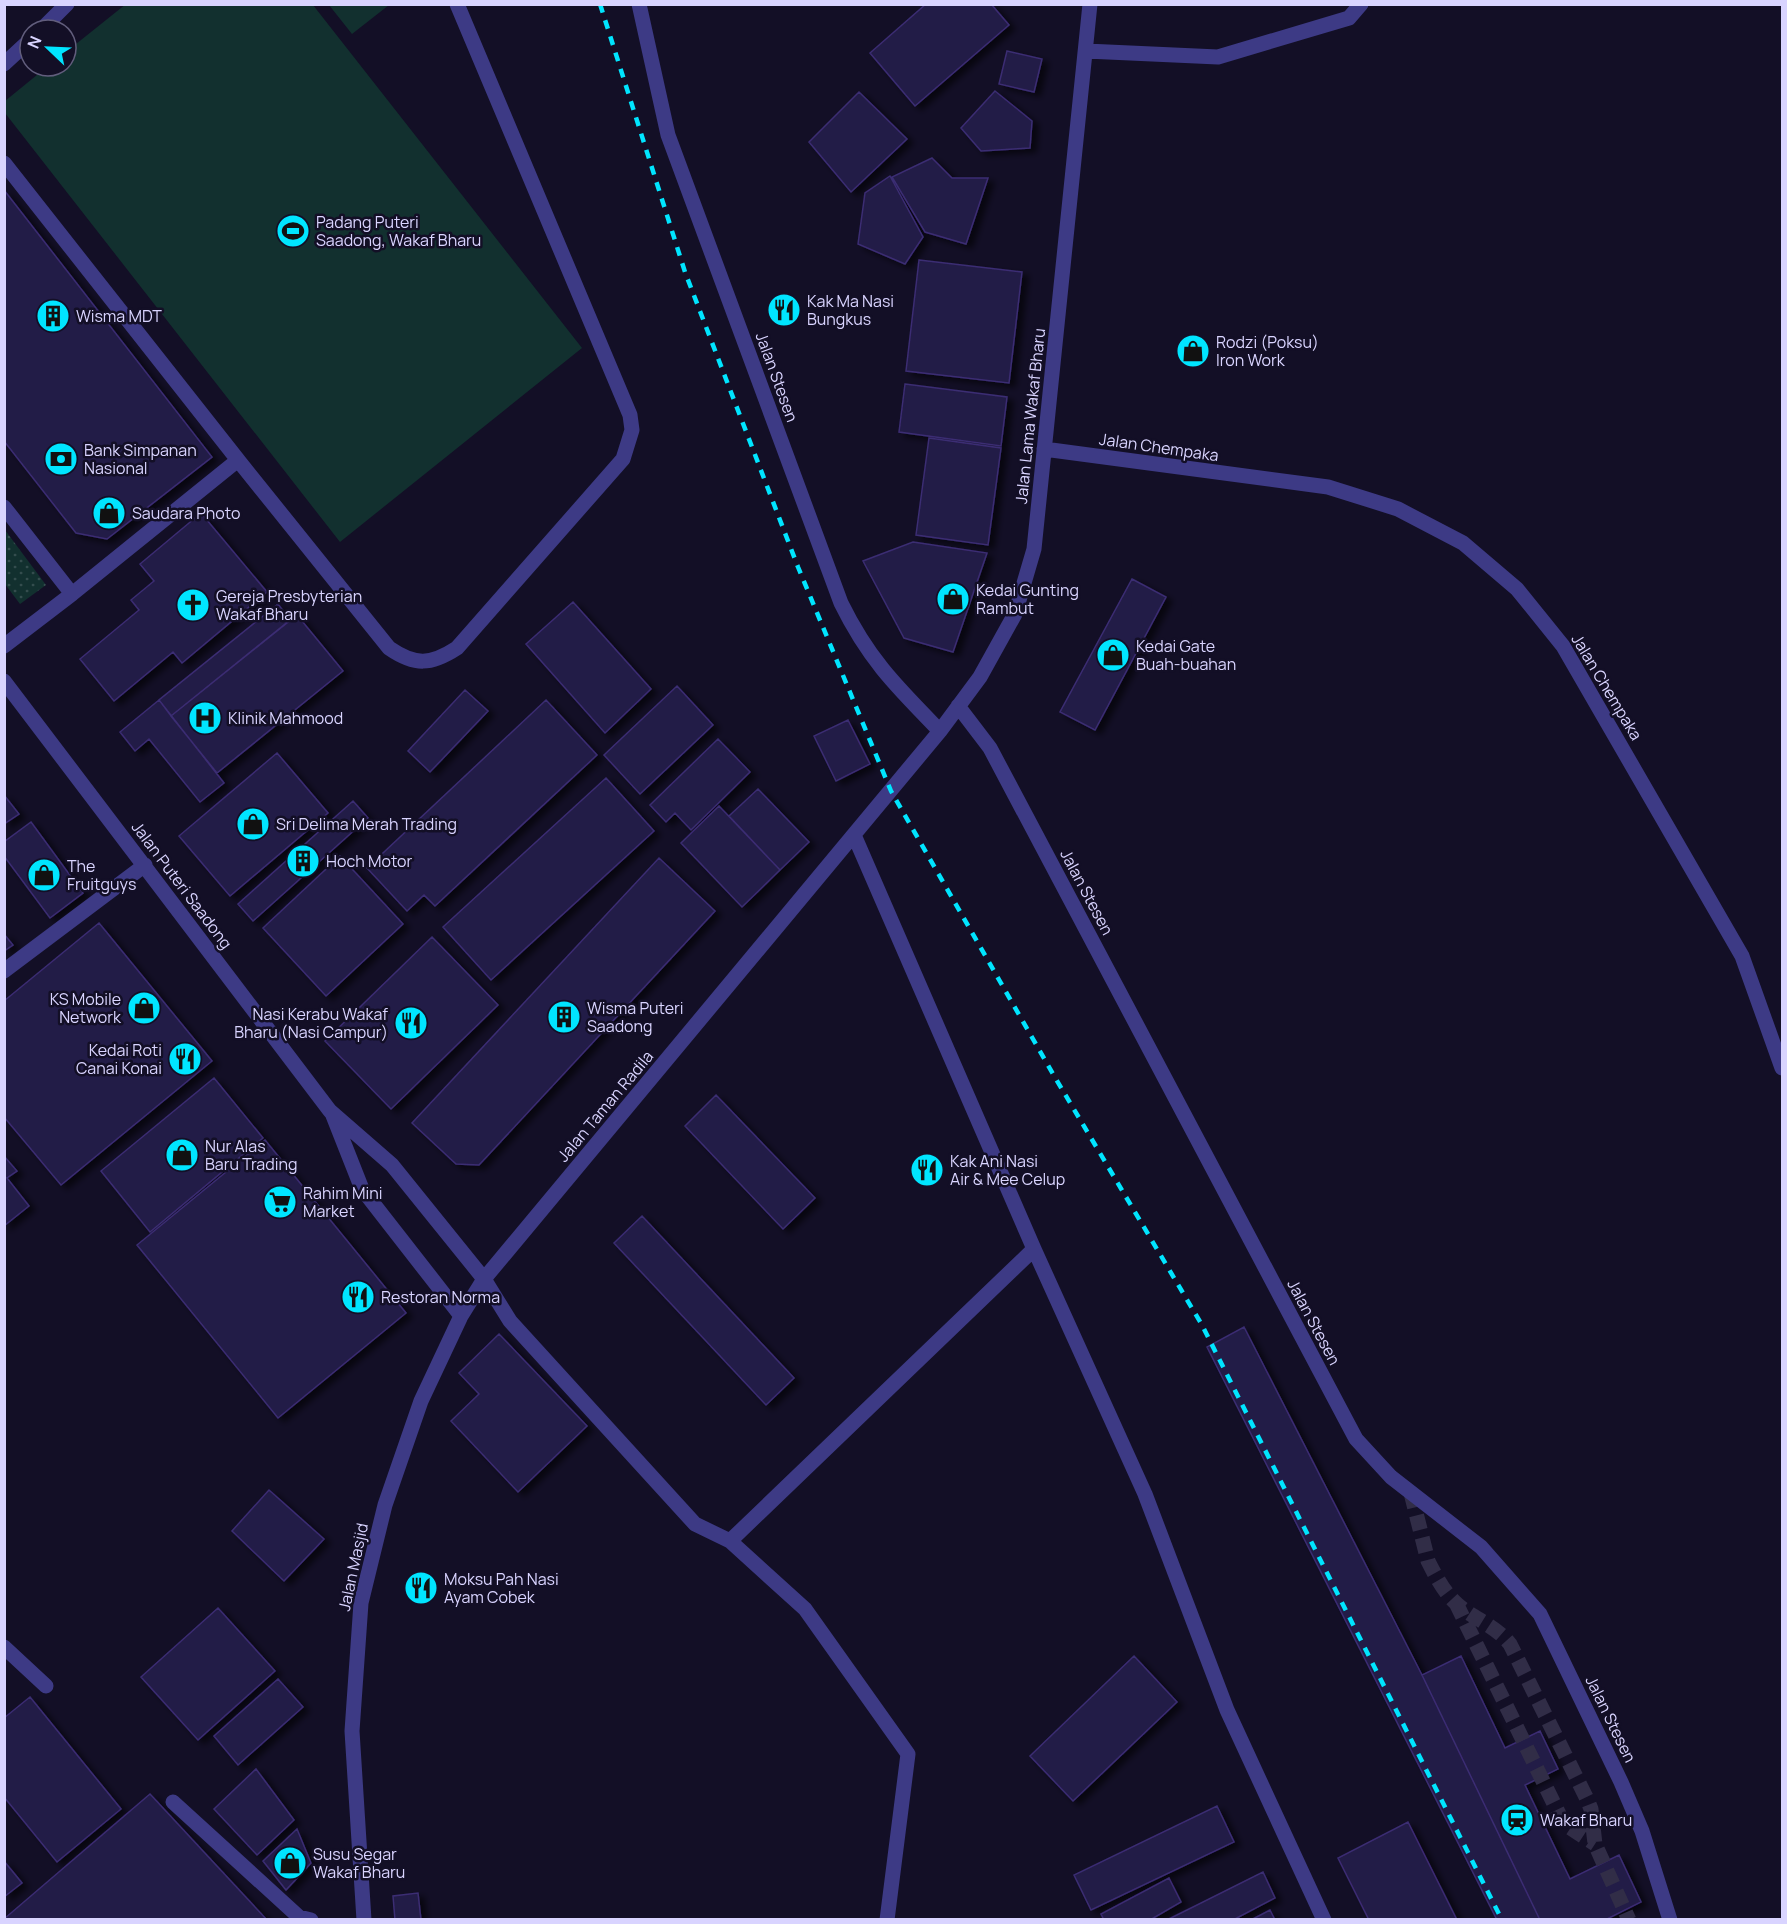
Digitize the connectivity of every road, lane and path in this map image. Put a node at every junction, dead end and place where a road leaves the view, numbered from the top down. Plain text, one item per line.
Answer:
1 (68, 4) edge
2 (457, 4) edge
3 (639, 4) edge
4 (1090, 4) edge
5 (1361, 4) edge
6 (53, 18) edge
7 (18, 51) edge
8 (1086, 51) junction
9 (4, 64) edge
10 (4, 163) edge
11 (1044, 449) junction
12 (238, 460) junction
13 (4, 507) edge
14 (72, 594) junction
15 (4, 646) edge
16 (4, 681) edge
17 (958, 706) junction
18 (940, 731) junction
19 (891, 791) joint
20 (854, 836) junction
21 (145, 865) junction
22 (4, 970) edge
23 (1782, 1068) edge
24 (330, 1111) junction
25 (1034, 1249) junction
26 (484, 1279) junction
27 (461, 1316) junction
28 (730, 1541) junction
29 (4, 1647) edge
30 (46, 1686) dead end
31 (173, 1802) dead end
32 (311, 1920) edge
33 (364, 1920) edge
34 (887, 1920) edge
35 (1324, 1920) edge
36 (1670, 1920) edge

1 - 6 street
2 - 12 street
3 - 18 street, Jalan Stesen
4 - 8 street, Jalan Lama Wakaf Bharu
5 - 8 street
7 - 9 street
8 - 11 street, Jalan Lama Wakaf Bharu
10 - 12 street
11 - 17 street, Jalan Lama Wakaf Bharu
11 - 23 street, Jalan Chempaka
12 - 14 street
13 - 14 street
14 - 15 street
16 - 21 street, Jalan Puteri Saadong
17 - 18 street, Jalan Lama Wakaf Bharu
17 - 36 street, Jalan Stesen
18 - 19 street, Jalan Lama Wakaf Bharu
19 - 20 street, Jalan Taman Radila
20 - 25 street
20 - 26 street, Jalan Taman Radila
21 - 22 street
21 - 24 street, Jalan Puteri Saadong
24 - 26 street, Jalan Puteri Saadong
24 - 27 street, Jalan Puteri Saadong
25 - 28 street
25 - 35 street
26 - 27 street, Jalan Masjid
26 - 28 street, Jalan Puteri Saadong
27 - 33 street, Jalan Masjid
28 - 34 street, Jalan Puteri Saadong
29 - 30 street
31 - 32 street

